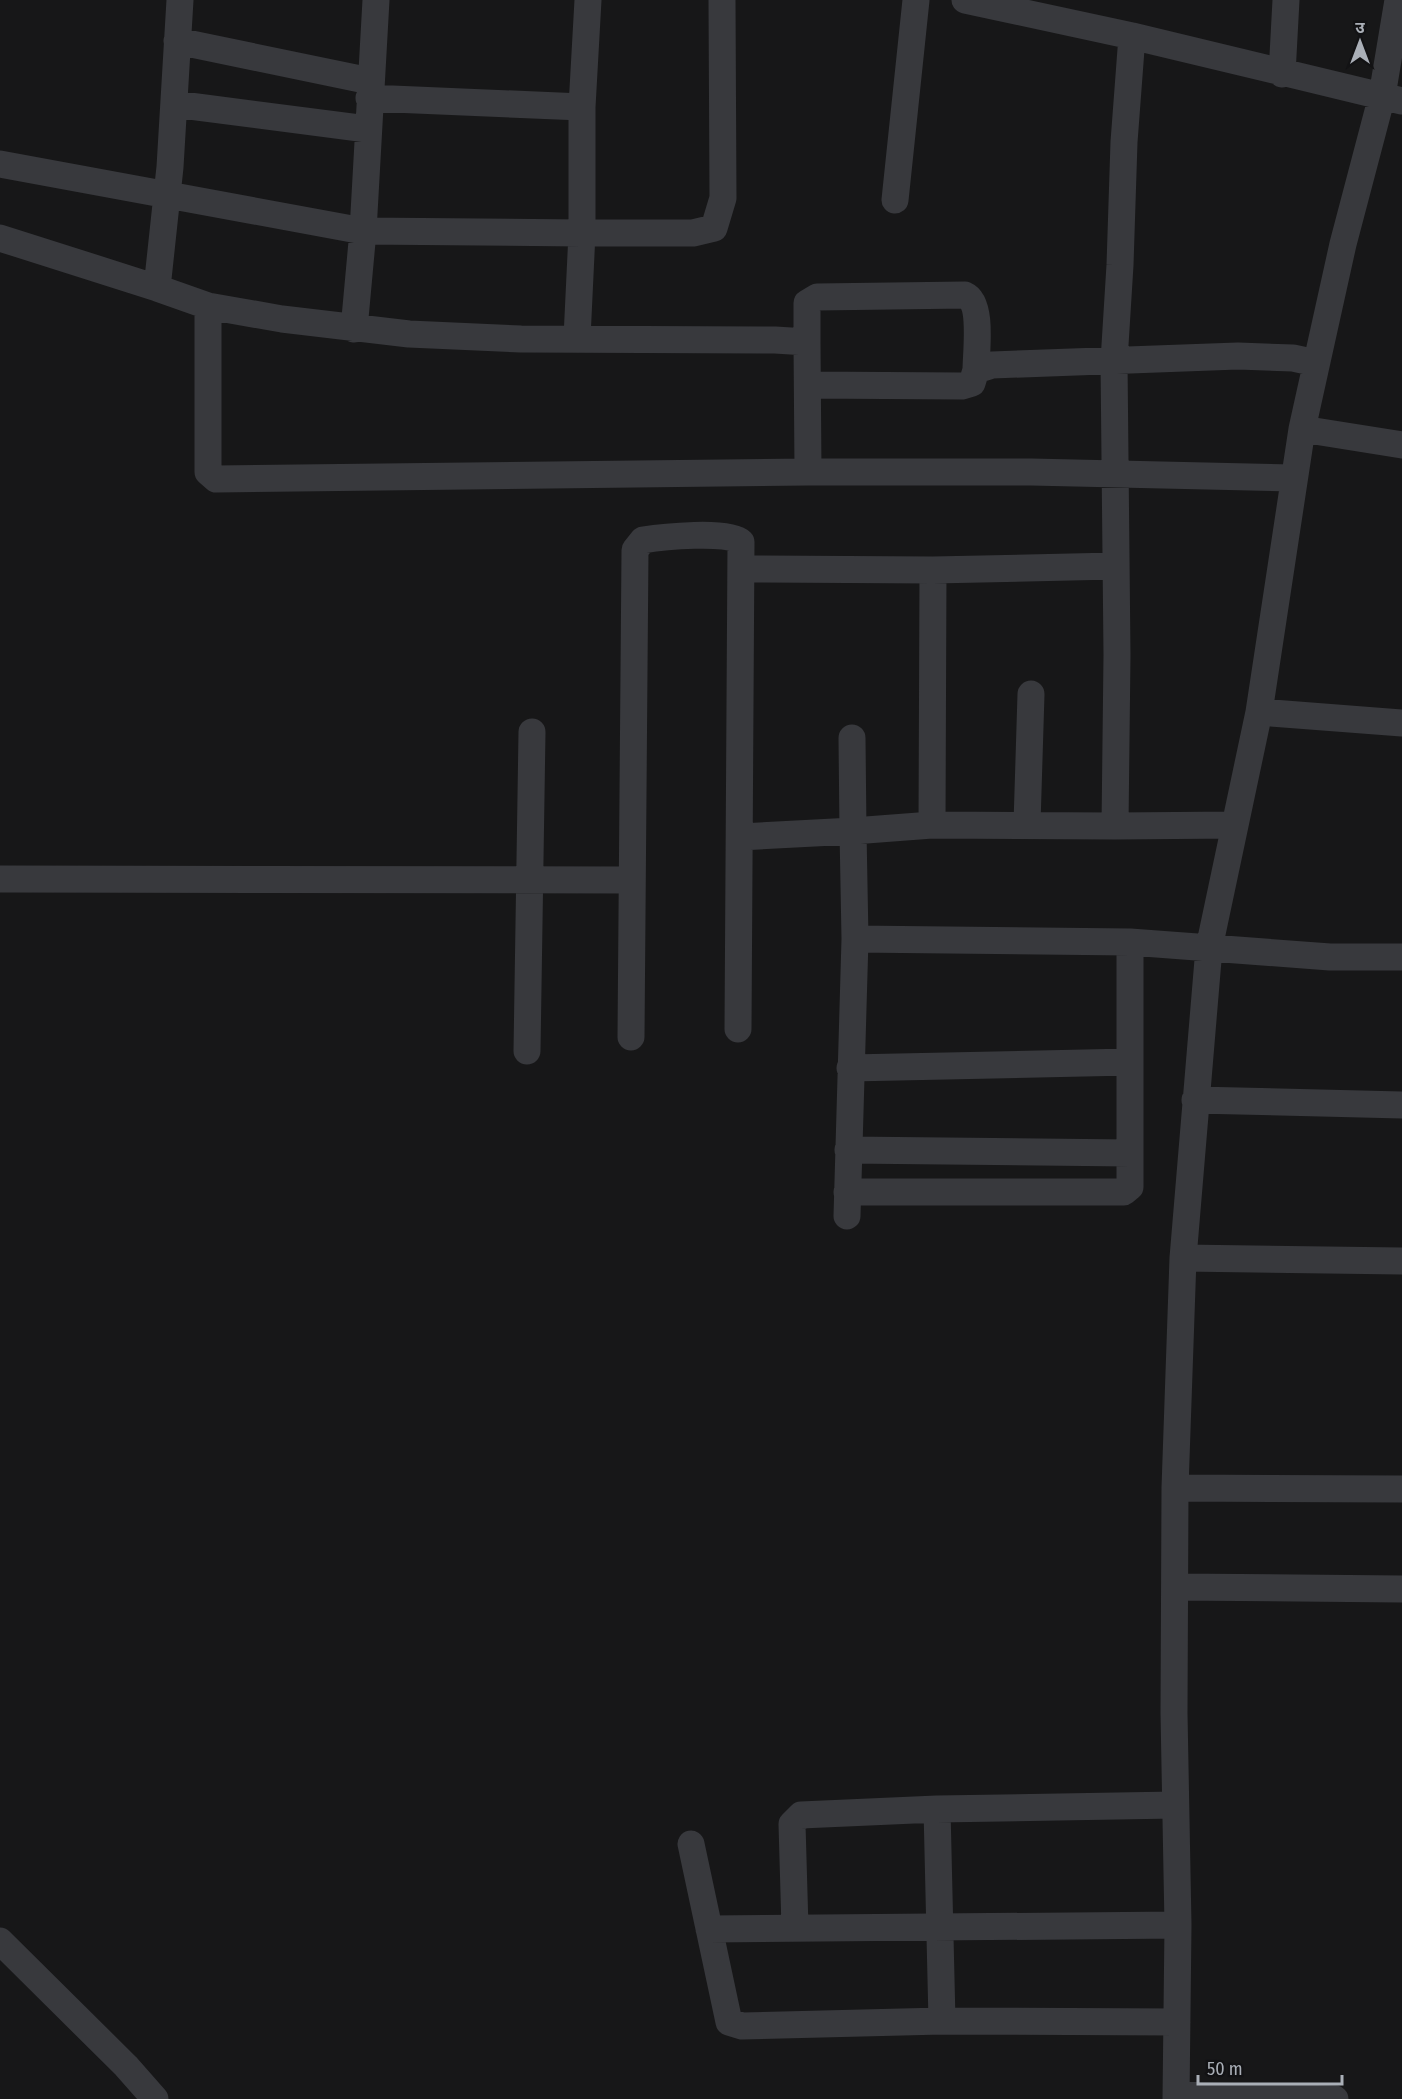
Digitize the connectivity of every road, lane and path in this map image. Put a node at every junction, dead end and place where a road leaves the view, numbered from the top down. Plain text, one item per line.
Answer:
1 (180, 0) edge
2 (376, 0) edge
3 (588, 0) edge
4 (722, 0) edge
5 (916, 0) edge
6 (965, 0) edge
7 (1286, 0) edge
8 (1398, 0) edge
9 (1039, 9) edge
10 (1132, 36) junction
11 (177, 41) junction
12 (1282, 74) junction
13 (370, 89) junction
14 (1392, 99) edge
15 (174, 104) junction
16 (582, 107) junction
17 (367, 129) junction
18 (0, 164) edge
19 (167, 195) junction
20 (895, 200) dead end
21 (363, 231) junction
22 (582, 233) junction
23 (0, 238) edge
24 (158, 288) junction
25 (208, 306) junction
26 (354, 329) junction
27 (577, 338) junction
28 (807, 342) junction
29 (1114, 361) junction
30 (1317, 363) junction
31 (976, 370) junction
32 (808, 385) junction
33 (1302, 429) junction
34 (1402, 445) edge
35 (808, 472) junction
36 (1116, 473) junction
37 (1293, 478) junction
38 (1115, 566) junction
39 (743, 569) junction
40 (933, 570) junction
41 (1031, 694) dead end
42 (1259, 712) junction
43 (1402, 723) edge
44 (532, 732) dead end
45 (852, 738) dead end
46 (1027, 824) junction
47 (932, 825) junction
48 (1235, 825) junction
49 (1115, 826) junction
50 (853, 831) junction
51 (740, 837) junction
52 (0, 879) edge
53 (632, 880) junction
54 (529, 882) junction
55 (855, 939) junction
56 (1130, 942) junction
57 (1209, 948) junction
58 (1402, 957) edge
59 (738, 1029) dead end
60 (631, 1037) dead end
61 (527, 1051) dead end
62 (1130, 1062) junction
63 (850, 1068) junction
64 (1195, 1100) junction
65 (1402, 1105) edge
66 (848, 1150) junction
67 (1130, 1153) junction
68 (1183, 1258) junction
69 (1402, 1261) edge
70 (1175, 1488) junction
71 (1402, 1489) edge
72 (1176, 1587) junction
73 (1402, 1589) edge
74 (1176, 1805) junction
75 (937, 1809) junction
76 (692, 1844) dead end
77 (1178, 1925) junction
78 (941, 1927) junction
79 (795, 1928) junction
80 (709, 1929) junction
81 (0, 1941) edge
82 (942, 2021) junction
83 (1177, 2022) junction
84 (1176, 2097) edge
85 (1281, 2098) edge
86 (155, 2099) edge
87 (1335, 2099) edge

1 - 11 street
2 - 13 street
3 - 16 street
4 - 22 street
5 - 20 street
6 - 9 street
7 - 12 street
8 - 14 street
9 - 10 street
10 - 12 street
10 - 29 street
11 - 13 street
11 - 15 street
12 - 14 street
13 - 16 street
13 - 17 street
14 - 30 street
15 - 17 street
15 - 19 street
16 - 22 street
17 - 21 street
18 - 19 street
19 - 21 street
19 - 24 street
21 - 22 street
21 - 26 street
22 - 27 street
23 - 24 street
24 - 25 street
25 - 26 street
25 - 35 street
26 - 27 street
27 - 28 street
28 - 31 street
28 - 32 street
29 - 30 street
29 - 31 street
29 - 36 street
30 - 33 street
31 - 32 street
32 - 35 street
33 - 34 street
33 - 37 street
35 - 36 street
36 - 37 street
36 - 38 street
37 - 42 street
38 - 40 street
38 - 49 street
39 - 40 street
39 - 51 street
39 - 53 street
40 - 47 street
41 - 46 street
42 - 43 street
42 - 48 street
44 - 54 street
45 - 50 street
46 - 47 street
46 - 49 street
47 - 50 street
48 - 49 street
48 - 57 street
50 - 51 street
50 - 55 street
51 - 59 street
52 - 54 street
53 - 54 street
53 - 60 street
54 - 61 street
55 - 56 street
55 - 63 street
56 - 57 street
56 - 62 street
57 - 58 street
57 - 64 street
62 - 63 street
62 - 67 street
63 - 66 street
64 - 65 street
64 - 68 street
66 - 67 street
66 - 67 street
68 - 69 street
68 - 70 street
70 - 71 street
70 - 72 street
72 - 73 street
72 - 74 street
74 - 75 street
74 - 77 street
75 - 78 street
75 - 79 street
76 - 80 street
77 - 78 street
77 - 83 street
78 - 79 street
78 - 82 street
79 - 80 street
80 - 82 street
81 - 86 street
82 - 83 street
83 - 84 street
84 - 85 street
85 - 87 street

